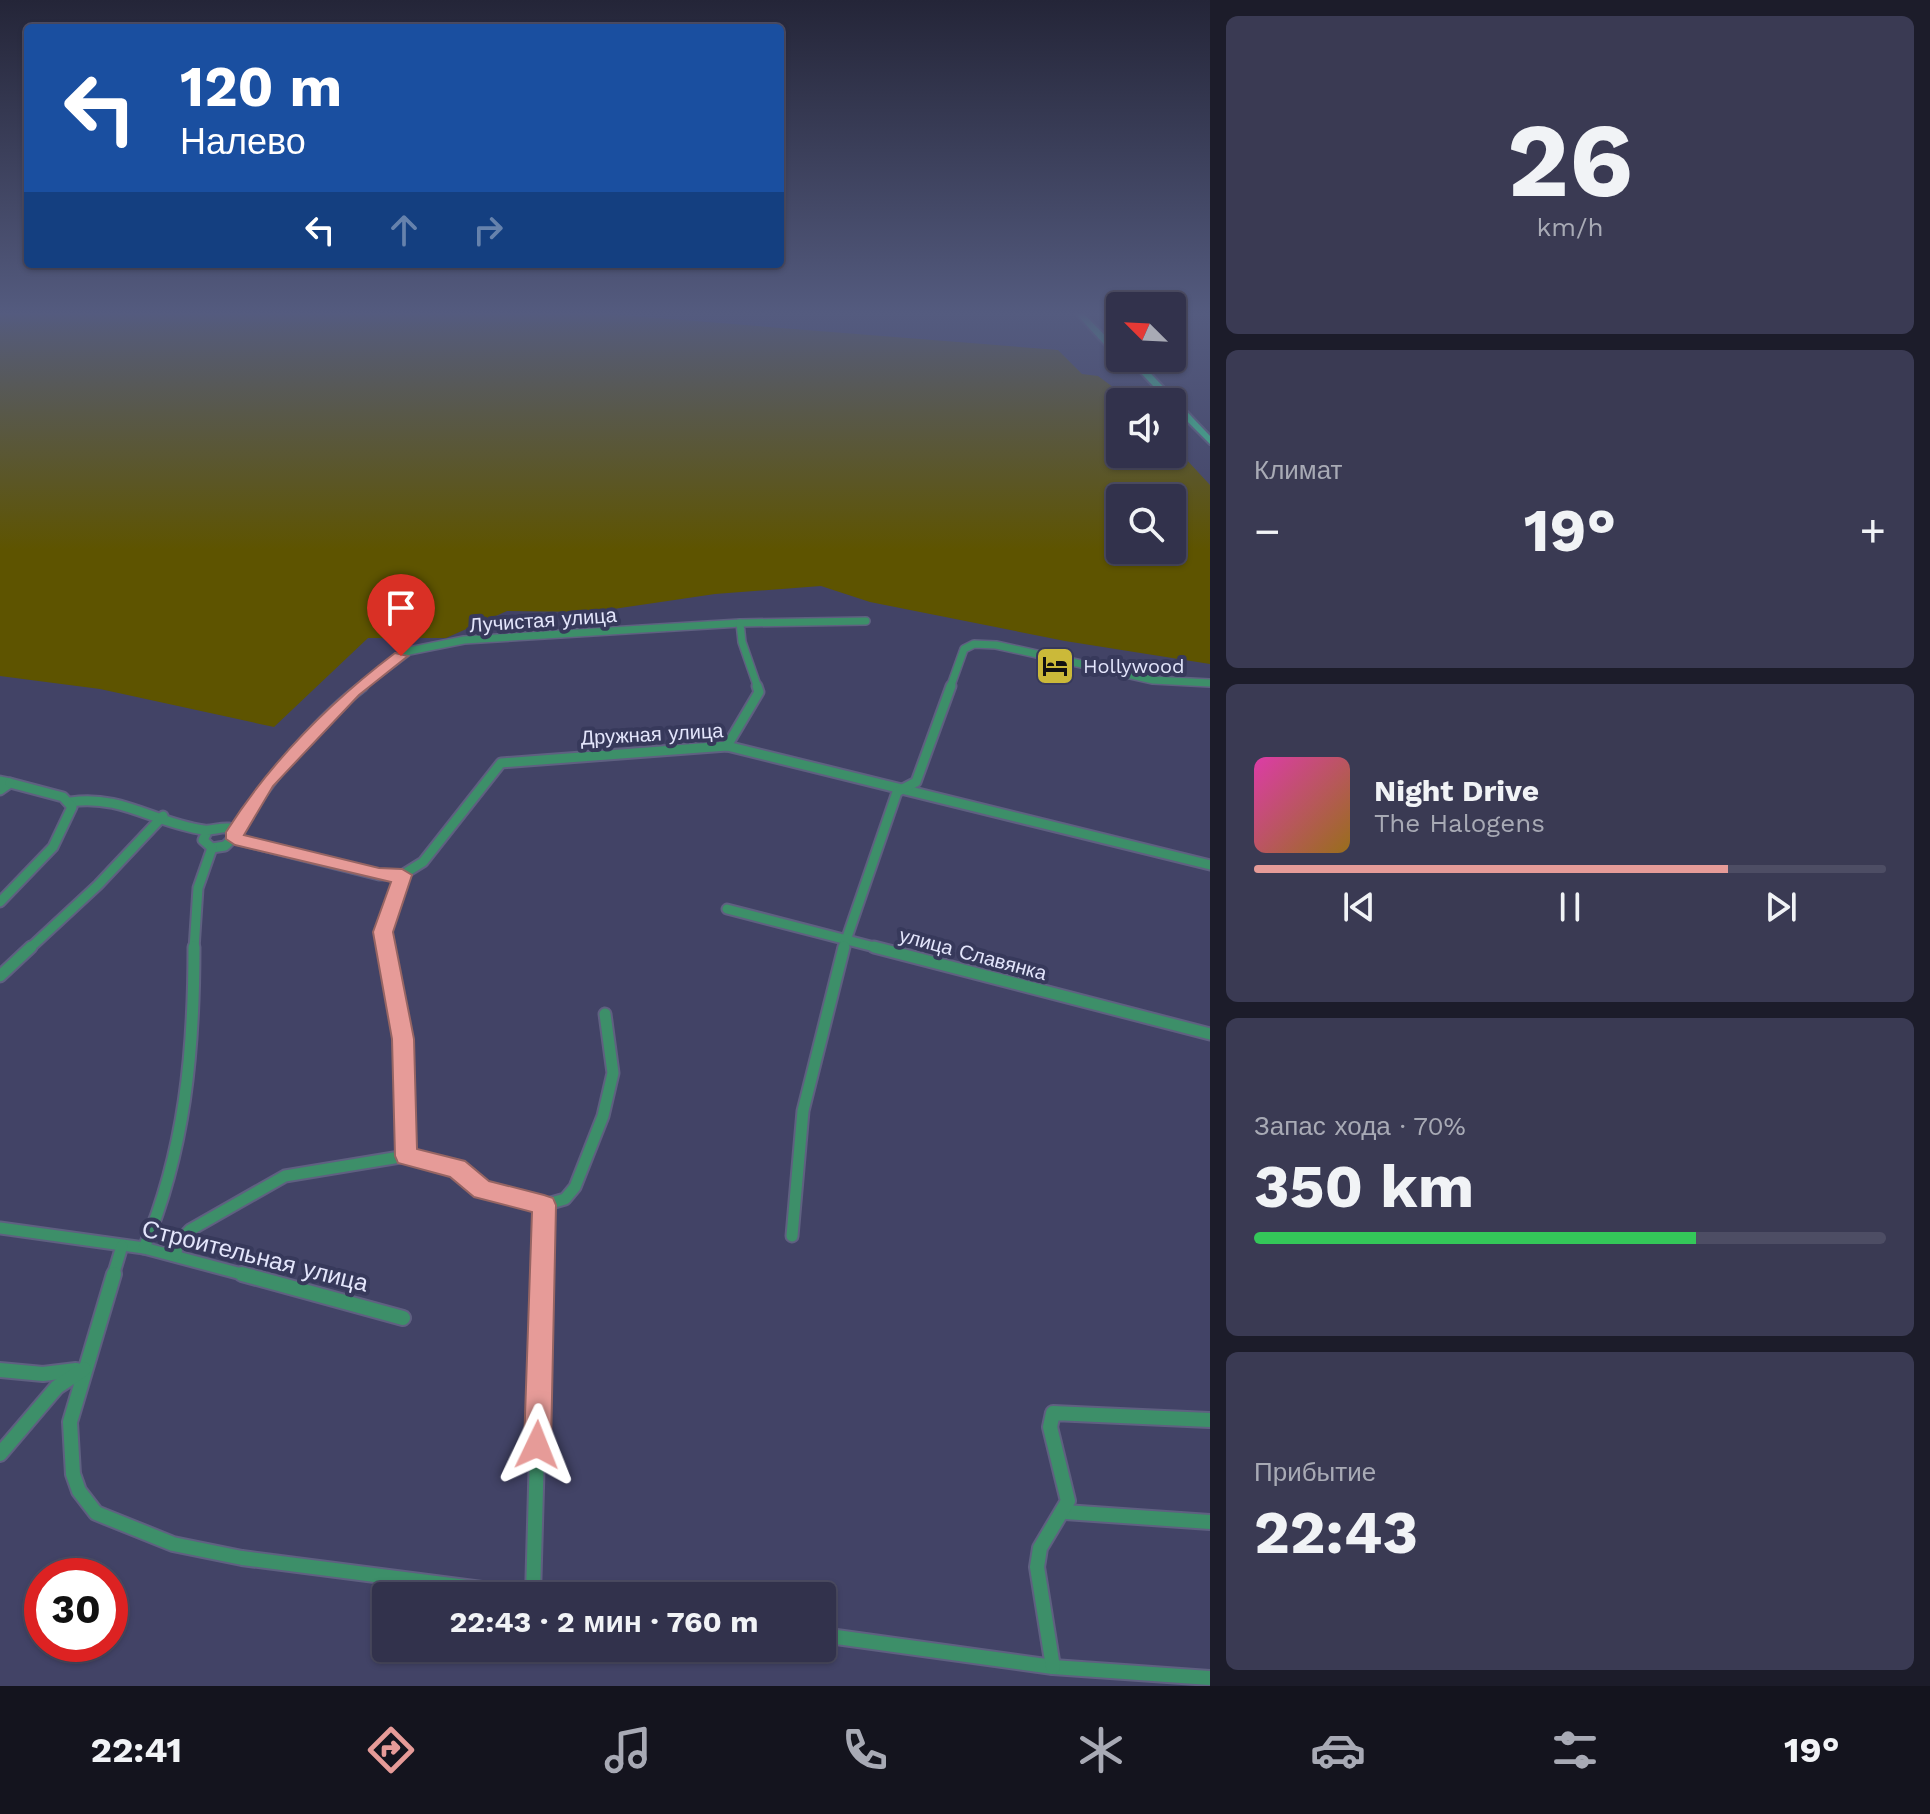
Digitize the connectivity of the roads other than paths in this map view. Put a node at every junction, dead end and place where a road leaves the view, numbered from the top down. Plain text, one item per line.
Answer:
1 (1164, 393) edge
2 (1186, 427) edge
3 (1210, 441) edge
4 (1210, 453) edge
5 (866, 621) dead end
6 (740, 623) junction
7 (1210, 683) edge
8 (727, 746) junction
9 (5, 782) edge
10 (901, 788) junction
11 (0, 790) edge
12 (71, 802) junction
13 (163, 816) junction
14 (207, 832) junction
15 (235, 835) junction
16 (212, 848) junction
17 (1210, 865) edge
18 (402, 875) junction
19 (0, 902) edge
20 (727, 909) dead end
21 (846, 937) junction
22 (0, 976) edge
23 (605, 1014) dead end
24 (1210, 1034) edge
25 (406, 1156) junction
26 (544, 1205) junction
27 (0, 1228) edge
28 (792, 1236) dead end
29 (122, 1246) junction
30 (144, 1248) junction
31 (176, 1255) junction
32 (403, 1318) dead end
33 (84, 1369) junction
34 (0, 1370) edge
35 (1210, 1420) edge
36 (0, 1454) edge
37 (1065, 1512) junction
38 (1210, 1522) edge
39 (427, 1582) edge
40 (535, 1582) edge
41 (836, 1637) edge
42 (1053, 1667) junction
43 (1210, 1678) edge

1 - 3 main road
2 - 4 main road
5 - 6 street, Лучистая улица
6 - 8 street
6 - 15 street, Лучистая улица
7 - 10 street
8 - 10 street, Дружная улица
8 - 18 street, Дружная улица
9 - 11 street
9 - 12 street
10 - 17 street, Дружная улица
10 - 21 street
12 - 13 street
12 - 19 street
13 - 14 street
13 - 22 street
14 - 15 street
14 - 16 street
15 - 16 street
15 - 18 street
16 - 30 street
18 - 25 street
20 - 21 street, улица Славянка
21 - 24 street, улица Славянка
21 - 28 street
23 - 26 street
25 - 26 street
25 - 31 street
26 - 40 street
27 - 29 street, Строительная улица
29 - 30 street, Строительная улица
29 - 33 street
30 - 31 street, Строительная улица
31 - 32 street, Строительная улица
33 - 34 street
33 - 36 street
33 - 39 street
35 - 37 street
37 - 38 street
37 - 42 street
41 - 42 street
42 - 43 street

